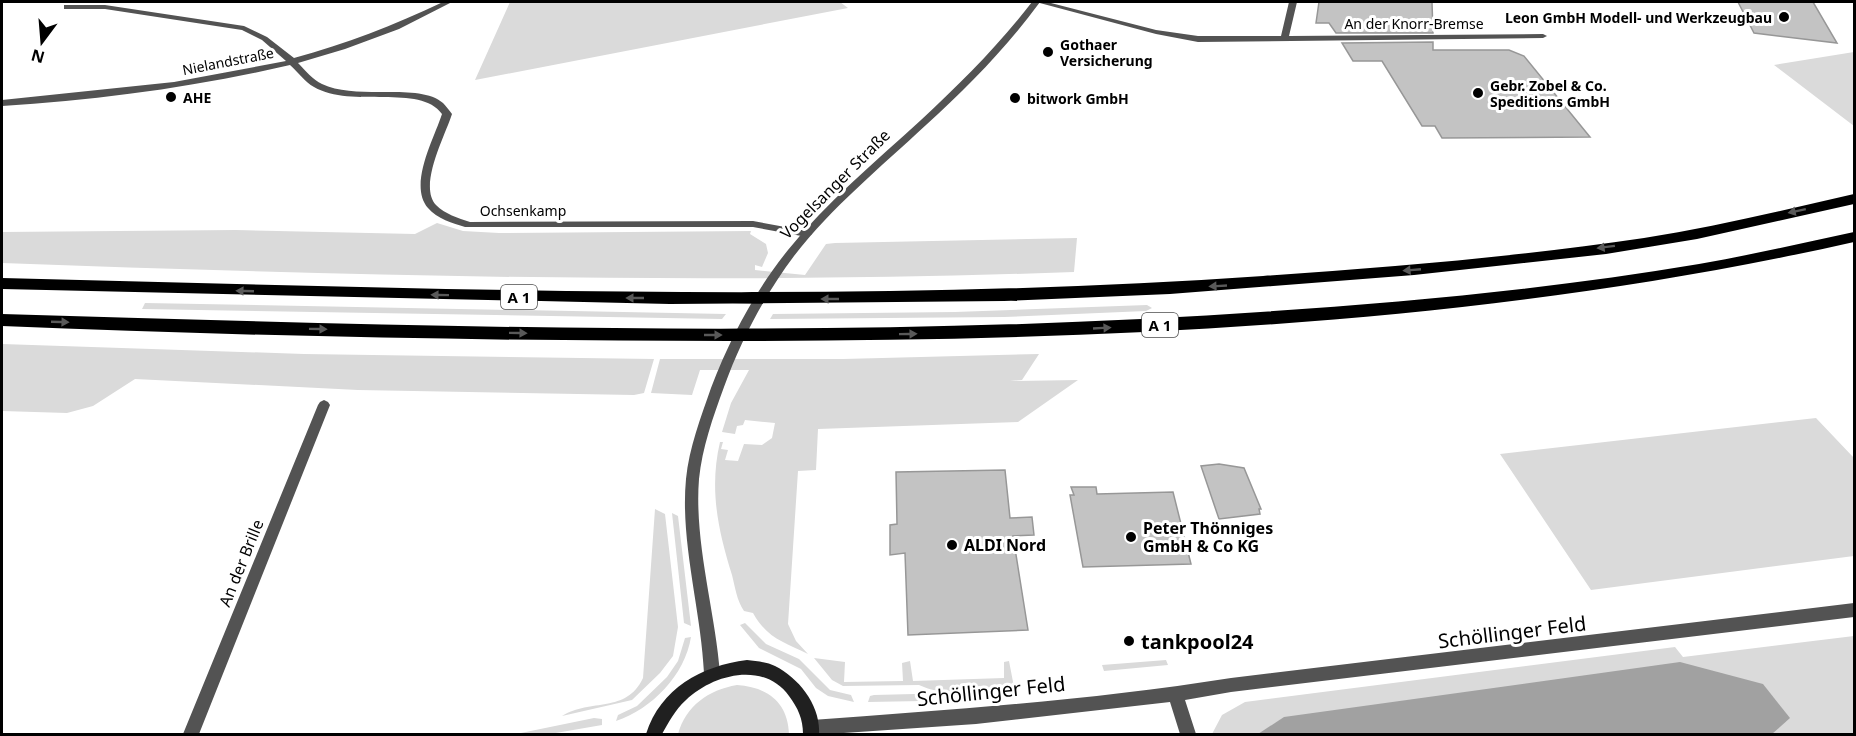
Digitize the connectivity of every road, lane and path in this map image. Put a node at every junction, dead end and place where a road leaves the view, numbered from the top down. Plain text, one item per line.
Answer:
1 (448, 2) edge
2 (1038, 2) edge
3 (1293, 2) edge
4 (67, 7) dead end
5 (1543, 36) dead end
6 (1285, 37) junction
7 (292, 63) junction
8 (2, 103) edge
9 (1854, 199) edge
10 (807, 234) junction
11 (1854, 237) edge
12 (2, 284) edge
13 (2, 320) edge
14 (324, 405) dead end
15 (1854, 610) edge
16 (712, 673) junction
17 (1175, 694) junction
18 (812, 731) edge
19 (191, 735) edge
20 (654, 735) edge
21 (1188, 735) edge

1 - 7 street
2 - 6 street, An der Knorr-Bremse
2 - 10 street, Vogelsanger Straße
3 - 6 street
4 - 7 street, Nielandstraße
5 - 6 street, An der Knorr-Bremse
7 - 8 street, Nielandstraße
7 - 10 street, Ochsenkamp
9 -> 12 highway, A 1
10 - 16 street, Vogelsanger Straße
13 -> 11 highway, A 1
14 - 19 street, An der Brille
15 - 17 street, Schöllinger Feld
16 - 18 main road
16 - 20 main road
17 - 18 street, Schöllinger Feld
17 - 21 street

